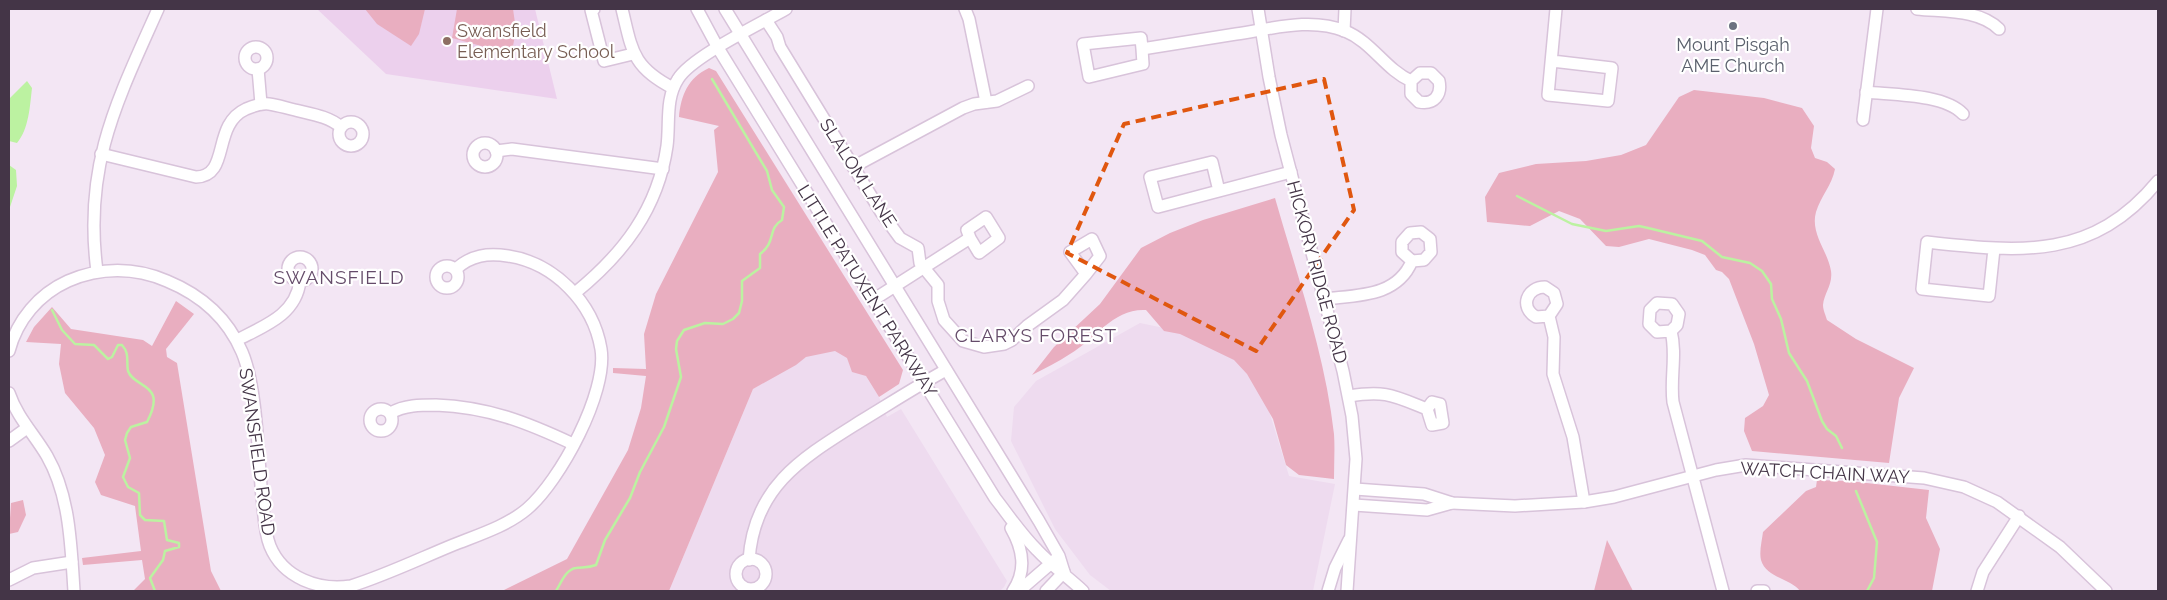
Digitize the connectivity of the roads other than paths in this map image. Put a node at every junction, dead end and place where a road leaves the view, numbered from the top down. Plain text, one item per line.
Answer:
1 (158, 9) edge
2 (594, 9) edge
3 (622, 9) edge
4 (697, 9) edge
5 (725, 9) edge
6 (786, 9) edge
7 (965, 9) edge
8 (1258, 9) edge
9 (1345, 9) edge
10 (1556, 9) edge
11 (1876, 9) edge
12 (1917, 9) edge
13 (766, 20) junction
14 (1999, 29) dead end
15 (1260, 30) junction
16 (1344, 31) junction
17 (740, 35) junction
18 (718, 48) junction
19 (1142, 49) junction
20 (633, 54) junction
21 (1552, 62) junction
22 (258, 69) dead end
23 (1411, 82) dead end
24 (1028, 86) dead end
25 (673, 88) junction
26 (1866, 92) junction
27 (986, 102) junction
28 (261, 104) junction
29 (1963, 114) dead end
30 (1863, 120) dead end
31 (341, 128) dead end
32 (496, 150) dead end
33 (101, 154) junction
34 (853, 167) junction
35 (663, 169) junction
36 (1291, 172) junction
37 (2158, 181) edge
38 (1219, 191) junction
39 (970, 238) dead end
40 (1994, 249) junction
41 (1412, 261) dead end
42 (923, 268) junction
43 (456, 269) dead end
44 (97, 271) junction
45 (1086, 274) dead end
46 (300, 281) dead end
47 (894, 286) junction
48 (575, 293) junction
49 (1324, 299) junction
50 (873, 300) junction
51 (1549, 316) dead end
52 (1671, 331) dead end
53 (236, 340) junction
54 (9, 349) edge
55 (946, 370) junction
56 (923, 383) junction
57 (9, 393) edge
58 (1349, 396) junction
59 (1427, 408) dead end
60 (391, 413) dead end
61 (27, 428) junction
62 (9, 441) edge
63 (573, 444) junction
64 (1692, 476) junction
65 (1355, 490) junction
66 (996, 498) junction
67 (1584, 502) junction
68 (1452, 503) junction
69 (1354, 505) junction
70 (2019, 516) junction
71 (1350, 536) junction
72 (749, 560) dead end
73 (1055, 560) junction
74 (72, 562) junction
75 (1064, 572) junction
76 (9, 580) edge
77 (74, 591) edge
78 (1013, 591) edge
79 (1019, 591) edge
80 (1046, 591) edge
81 (1083, 591) edge
82 (1328, 591) edge
83 (1347, 591) edge
84 (1723, 591) edge
85 (1757, 591) edge
86 (1764, 591) edge
87 (1977, 591) edge
88 (2106, 591) edge

1 - 33 street
2 - 20 street
3 - 20 street
4 - 18 street, LITTLE PATUXENT PARKWAY
5 - 17 street, LITTLE PATUXENT PARKWAY
6 - 13 street
7 - 27 street
8 - 15 street, HICKORY RIDGE ROAD
9 - 16 street
10 - 21 street
11 - 26 street
12 - 14 street
13 - 17 street
13 - 34 street, SLALOM LANE
15 - 16 street
15 - 19 street
15 - 36 street, HICKORY RIDGE ROAD
16 - 23 street
17 - 18 street
17 - 47 street, LITTLE PATUXENT PARKWAY
18 - 25 street
18 - 50 street, LITTLE PATUXENT PARKWAY
19 - 19 street
20 - 25 street
21 - 21 street
22 - 28 street
24 - 27 street
25 - 35 street
26 - 29 street
26 - 30 street
27 - 34 street
28 - 31 street
28 - 33 street
32 - 35 street
33 - 44 street
34 - 42 street, SLALOM LANE
35 - 48 street
36 - 38 street
36 - 49 street, HICKORY RIDGE ROAD
37 - 40 street
38 - 38 street
39 - 42 street
40 - 40 street
41 - 49 street
42 - 45 street, SLALOM LANE
42 - 47 street
43 - 48 street, SWANSFIELD ROAD
44 - 53 street, SWANSFIELD ROAD
44 - 54 street, SWANSFIELD ROAD
46 - 53 street
47 - 50 street
47 - 55 street, LITTLE PATUXENT PARKWAY
48 - 63 street, SWANSFIELD ROAD
49 - 58 street, HICKORY RIDGE ROAD
50 - 56 street, LITTLE PATUXENT PARKWAY
51 - 67 street
52 - 64 street
53 - 63 street, SWANSFIELD ROAD
55 - 56 street
55 - 73 street, LITTLE PATUXENT PARKWAY
56 - 66 street, LITTLE PATUXENT PARKWAY
56 - 72 street
57 - 61 street
58 - 59 street
58 - 65 street, HICKORY RIDGE ROAD
60 - 63 street
61 - 62 street
61 - 74 street
64 - 67 street, WATCH CHAIN WAY
64 - 70 street, WATCH CHAIN WAY
64 - 84 street
65 - 68 street, WATCH CHAIN WAY
65 - 69 street, HICKORY RIDGE ROAD
66 - 73 street, LITTLE PATUXENT PARKWAY
66 - 78 street
67 - 68 street, WATCH CHAIN WAY
68 - 69 street, WATCH CHAIN WAY
69 - 71 street, HICKORY RIDGE ROAD
70 - 87 street
70 - 88 street, WATCH CHAIN WAY
71 - 82 street, HICKORY RIDGE ROAD
71 - 83 street, HICKORY RIDGE ROAD
73 - 75 street, LITTLE PATUXENT PARKWAY
73 - 79 street
74 - 76 street
74 - 77 street
75 - 80 street
75 - 81 street, LITTLE PATUXENT PARKWAY
85 - 86 street

